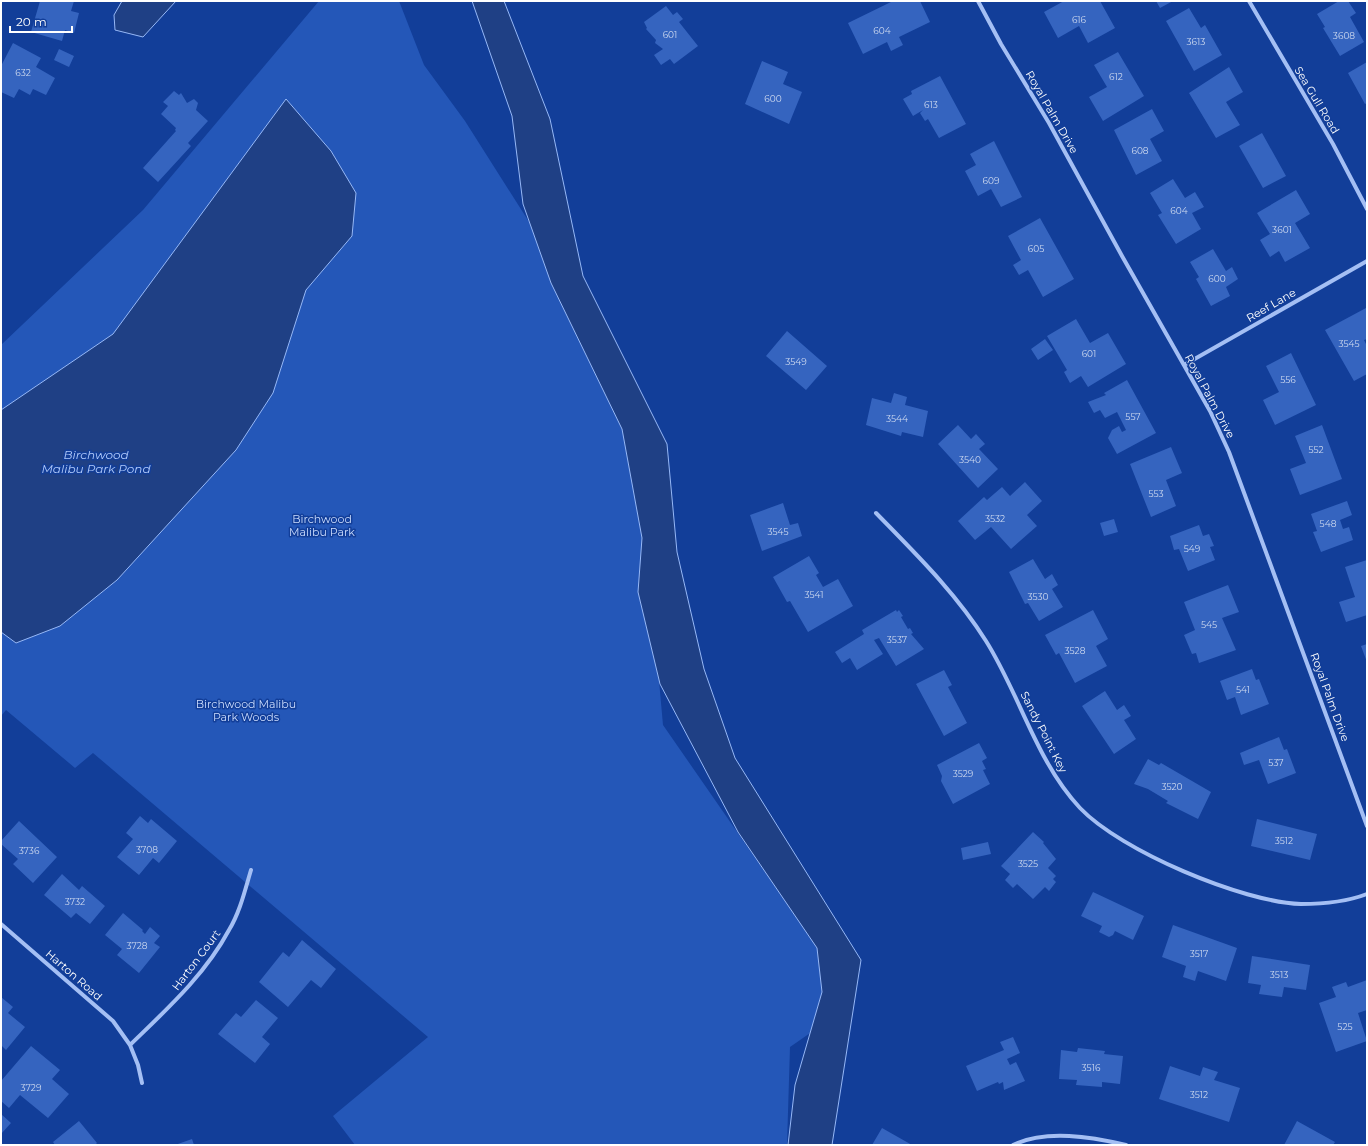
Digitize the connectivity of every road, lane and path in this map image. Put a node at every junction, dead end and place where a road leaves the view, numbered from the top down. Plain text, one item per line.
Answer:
1 (978, 1) edge
2 (1249, 1) edge
3 (1367, 209) edge
4 (1367, 261) edge
5 (1184, 365) junction
6 (876, 513) dead end
7 (1367, 826) edge
8 (251, 870) dead end
9 (1367, 894) edge
10 (1, 924) edge
11 (130, 1045) junction
12 (142, 1082) dead end
13 (1013, 1145) edge
14 (1126, 1145) edge

1 - 5 street, Royal Palm Drive
2 - 3 street, Sea Gull Road
4 - 5 street, Reef Lane
5 - 7 street, Royal Palm Drive
6 - 9 street, Sandy Point Key
8 - 11 street, Harton Court
10 - 11 street, Harton Road
11 - 12 street, Harton Road
13 - 14 street

